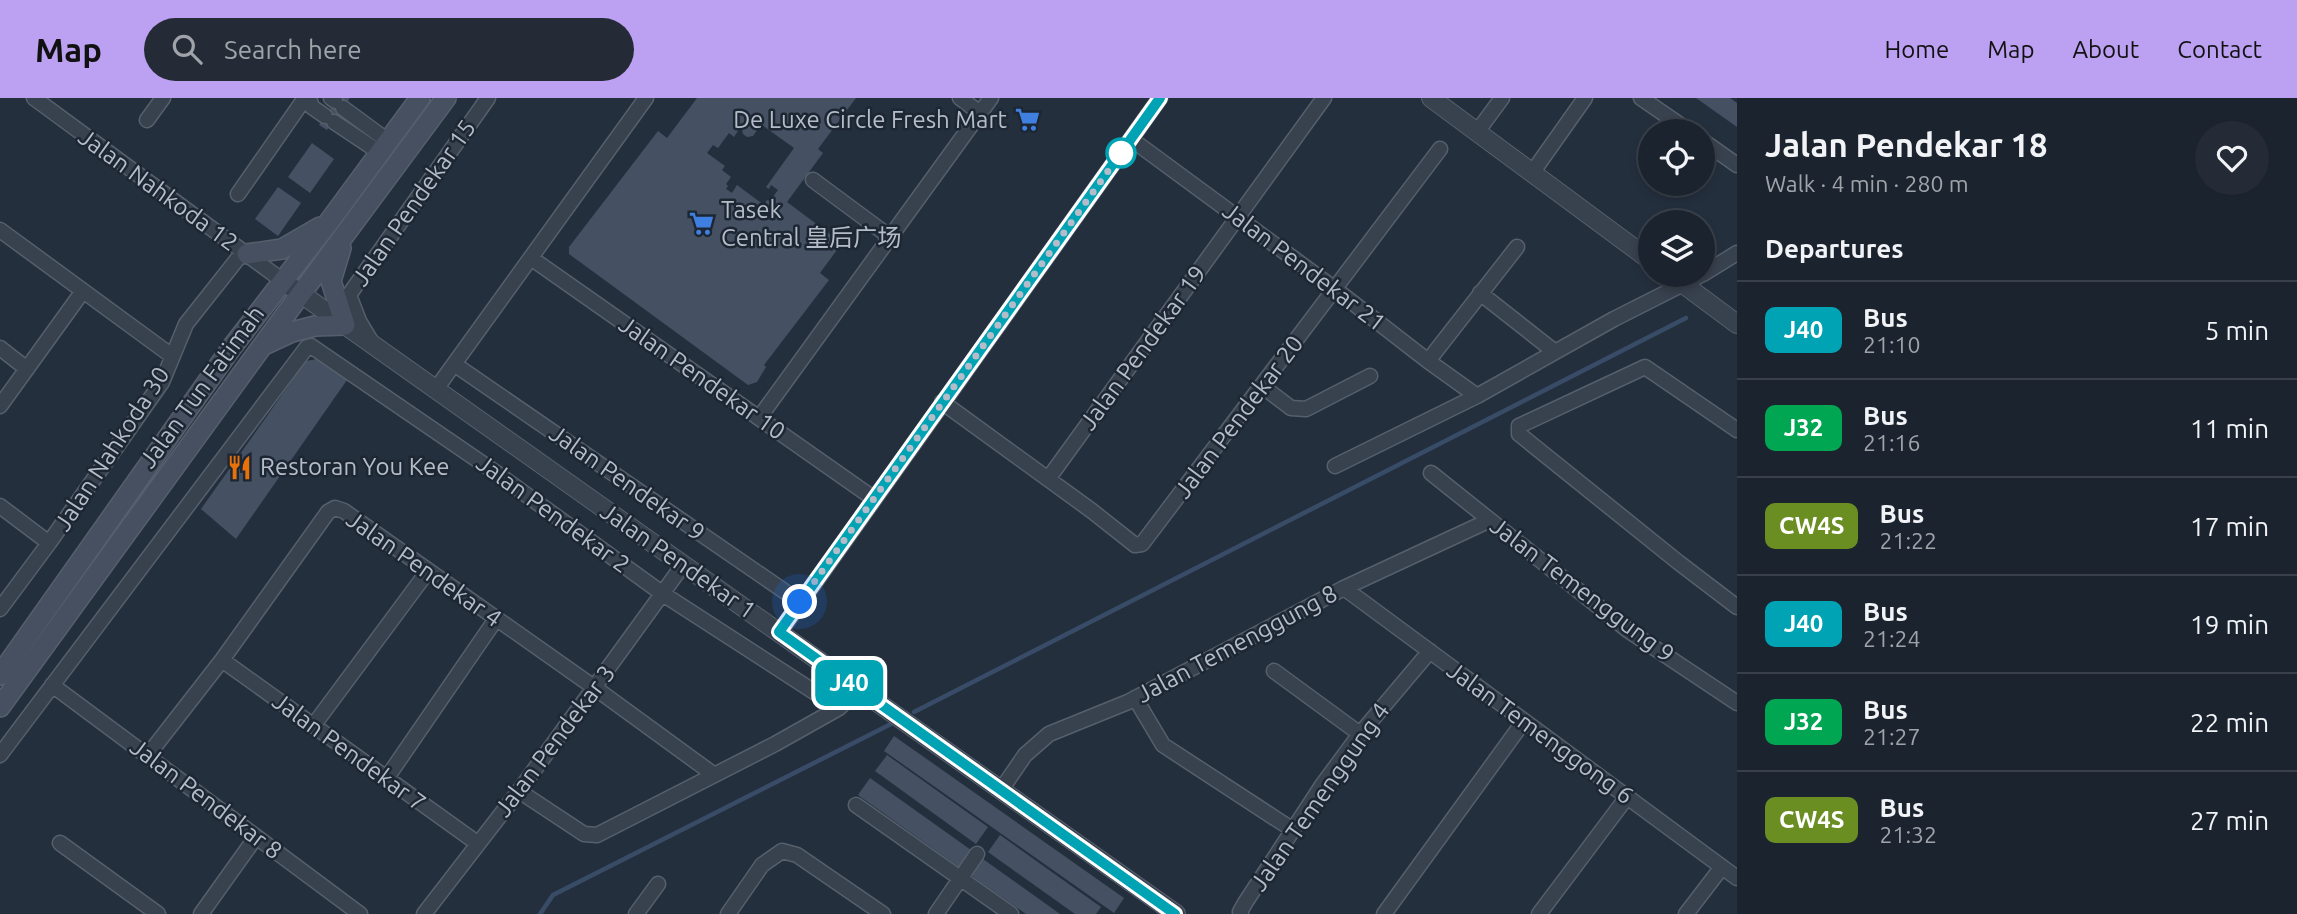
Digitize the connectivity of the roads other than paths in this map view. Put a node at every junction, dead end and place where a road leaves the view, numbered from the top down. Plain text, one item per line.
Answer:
1 (34, 98) edge
2 (163, 98) edge
3 (307, 98) edge
4 (420, 98) edge
5 (488, 98) edge
6 (646, 98) edge
7 (960, 98) edge
8 (991, 98) edge
9 (1160, 98) edge
10 (1324, 98) edge
11 (1431, 98) edge
12 (1502, 98) edge
13 (1585, 98) edge
14 (1641, 98) edge
15 (337, 102) edge
16 (442, 104) edge
17 (980, 113) junction
18 (1672, 119) edge
19 (147, 120) dead end
20 (1476, 132) junction
21 (1131, 139) junction
22 (384, 147) junction
23 (1440, 149) dead end
24 (1715, 149) edge
25 (1737, 164) edge
26 (1532, 173) junction
27 (813, 180) dead end
28 (239, 194) dead end
29 (1238, 218) junction
30 (328, 223) junction
31 (0, 230) edge
32 (345, 235) junction
33 (890, 237) junction
34 (1517, 247) dead end
35 (1638, 251) edge
36 (245, 253) junction
37 (1737, 253) edge
38 (531, 258) junction
39 (1715, 266) edge
40 (283, 281) junction
41 (1666, 287) edge
42 (1687, 287) edge
43 (1335, 289) junction
44 (83, 291) junction
45 (1480, 293) junction
46 (301, 294) junction
47 (1737, 324) edge
48 (345, 325) junction
49 (263, 345) junction
50 (374, 346) junction
51 (0, 348) edge
52 (1555, 352) junction
53 (172, 356) junction
54 (1428, 361) junction
55 (454, 363) junction
56 (27, 369) junction
57 (1370, 376) dead end
58 (1262, 386) junction
59 (436, 389) junction
60 (1477, 396) junction
61 (942, 402) junction
62 (0, 406) edge
63 (758, 418) junction
64 (1737, 430) edge
65 (1335, 466) dead end
66 (1431, 473) dead end
67 (1048, 479) junction
68 (873, 499) junction
69 (0, 506) edge
70 (1490, 520) junction
71 (49, 542) junction
72 (683, 565) junction
73 (428, 570) junction
74 (1343, 588) junction
75 (663, 594) junction
76 (800, 602) junction
77 (1737, 607) edge
78 (0, 609) edge
79 (496, 619) junction
80 (779, 632) junction
81 (1430, 651) junction
82 (222, 660) junction
83 (1274, 671) dead end
84 (0, 675) edge
85 (52, 685) junction
86 (595, 688) junction
87 (858, 689) junction
88 (1135, 698) junction
89 (1737, 703) edge
90 (0, 707) edge
91 (839, 708) junction
92 (1524, 721) junction
93 (313, 726) junction
94 (1360, 734) junction
95 (0, 755) edge
96 (148, 755) junction
97 (713, 774) junction
98 (387, 779) junction
99 (1000, 790) junction
100 (519, 791) junction
101 (1627, 797) junction
102 (856, 804) dead end
103 (1293, 830) junction
104 (256, 836) junction
105 (60, 844) dead end
106 (477, 844) junction
107 (977, 854) dead end
108 (1722, 867) junction
109 (961, 878) junction
110 (1737, 878) edge
111 (658, 884) dead end
112 (878, 913) edge
113 (1241, 913) edge
114 (158, 914) edge
115 (201, 914) edge
116 (360, 914) edge
117 (424, 914) edge
118 (636, 914) edge
119 (727, 914) edge
120 (936, 914) edge
121 (1011, 914) edge
122 (1176, 914) edge
123 (1384, 914) edge
124 (1539, 914) edge
125 (1686, 914) edge

1 - 36 street, Jalan Nahkoda 12
2 - 19 street
3 - 22 street
3 - 28 street
4 - 22 main road, Jalan Tun Fatimah
5 - 50 street, Jalan Pendekar 15
6 - 38 street
7 - 17 street
8 - 17 street
9 - 21 street
10 - 29 street, Jalan Pendekar 19
11 - 20 street
12 - 20 street
13 - 26 street
14 - 18 street
15 - 22 street
16 - 22 main road
16 - 32 main road, Jalan Tun Fatimah
17 - 33 street
20 - 26 street
21 - 29 street, Jalan Pendekar 21
21 - 61 street
22 - 30 main road, Jalan Tun Fatimah
23 - 43 street, Jalan Pendekar 20
24 - 25 street
26 - 35 street
27 - 33 street
29 - 43 street, Jalan Pendekar 21
29 - 67 street, Jalan Pendekar 19
30 - 36 main road
30 - 40 main road, Jalan Tun Fatimah
31 - 44 street
32 - 46 main road, Jalan Tun Fatimah
32 - 48 main road
33 - 63 street
34 - 45 street
36 - 40 street, Jalan Nahkoda 12
36 - 53 street, Jalan Nahkoda 30
37 - 39 street
38 - 55 street
38 - 63 street, Jalan Pendekar 10
40 - 46 street, Jalan Pendekar 1
40 - 84 main road, Jalan Tun Fatimah
41 - 52 street
42 - 47 street
43 - 54 street, Jalan Pendekar 21
43 - 58 street, Jalan Pendekar 20
44 - 53 street
44 - 56 street
45 - 52 street
45 - 54 street
46 - 48 street, Jalan Pendekar 1
46 - 49 main road, Jalan Tun Fatimah
48 - 49 main road
48 - 50 street, Jalan Pendekar 1
49 - 90 main road, Jalan Tun Fatimah
50 - 59 street, Jalan Pendekar 1
51 - 56 street
52 - 60 street
53 - 71 street, Jalan Nahkoda 30
54 - 60 street, Jalan Pendekar 21
55 - 59 street
55 - 76 street, Jalan Pendekar 9
56 - 62 street
57 - 58 street
58 - 67 street, Jalan Pendekar 20
59 - 72 street, Jalan Pendekar 1
60 - 65 street
61 - 67 street
61 - 68 street
63 - 68 street, Jalan Pendekar 10
64 - 77 street
66 - 70 street, Jalan Temenggung 9
68 - 76 street
69 - 71 street
70 - 74 street, Jalan Temenggung 8
70 - 89 street, Jalan Temenggung 9
71 - 78 street, Jalan Nahkoda 30
72 - 75 street, Jalan Pendekar 3
72 - 80 street, Jalan Pendekar 1
73 - 79 street, Jalan Pendekar 4
73 - 82 street, Jalan Pendekar 4
73 - 93 street
74 - 81 street, Jalan Temenggong 6
74 - 88 street, Jalan Temenggung 8
75 - 85 street, Jalan Pendekar 2
75 - 86 street, Jalan Pendekar 3
75 - 91 street, Jalan Pendekar 2
76 - 80 street
79 - 86 street, Jalan Pendekar 4
79 - 98 street
80 - 87 street, Jalan Pendekar 1
81 - 92 street, Jalan Temenggong 6
81 - 94 street, Jalan Temenggung 4
82 - 93 street, Jalan Pendekar 7
82 - 96 street, Jalan Pendekar 4
83 - 94 street
85 - 95 street
85 - 96 street, Jalan Pendekar 8
86 - 97 street, Jalan Pendekar 4
86 - 100 street, Jalan Pendekar 3
87 - 91 street
87 - 99 street, Jalan Pendekar 1
88 - 99 street, Jalan Temenggung 8
88 - 103 street
91 - 97 street
92 - 101 street, Jalan Temenggong 6
92 - 123 street
93 - 98 street, Jalan Pendekar 7
94 - 103 street, Jalan Temenggung 4
96 - 104 street, Jalan Pendekar 8
97 - 100 street
98 - 106 street, Jalan Pendekar 7
99 - 122 street, Jalan Pendekar 1
100 - 106 street, Jalan Pendekar 3
101 - 108 street, Jalan Temenggong 6
101 - 124 street
102 - 109 street
103 - 113 street, Jalan Temenggung 4
104 - 115 street
104 - 116 street, Jalan Pendekar 8
105 - 114 street
106 - 117 street, Jalan Pendekar 3
107 - 109 street
108 - 110 street, Jalan Temenggong 6
108 - 125 street
109 - 120 street
109 - 121 street
111 - 118 street
112 - 119 street

